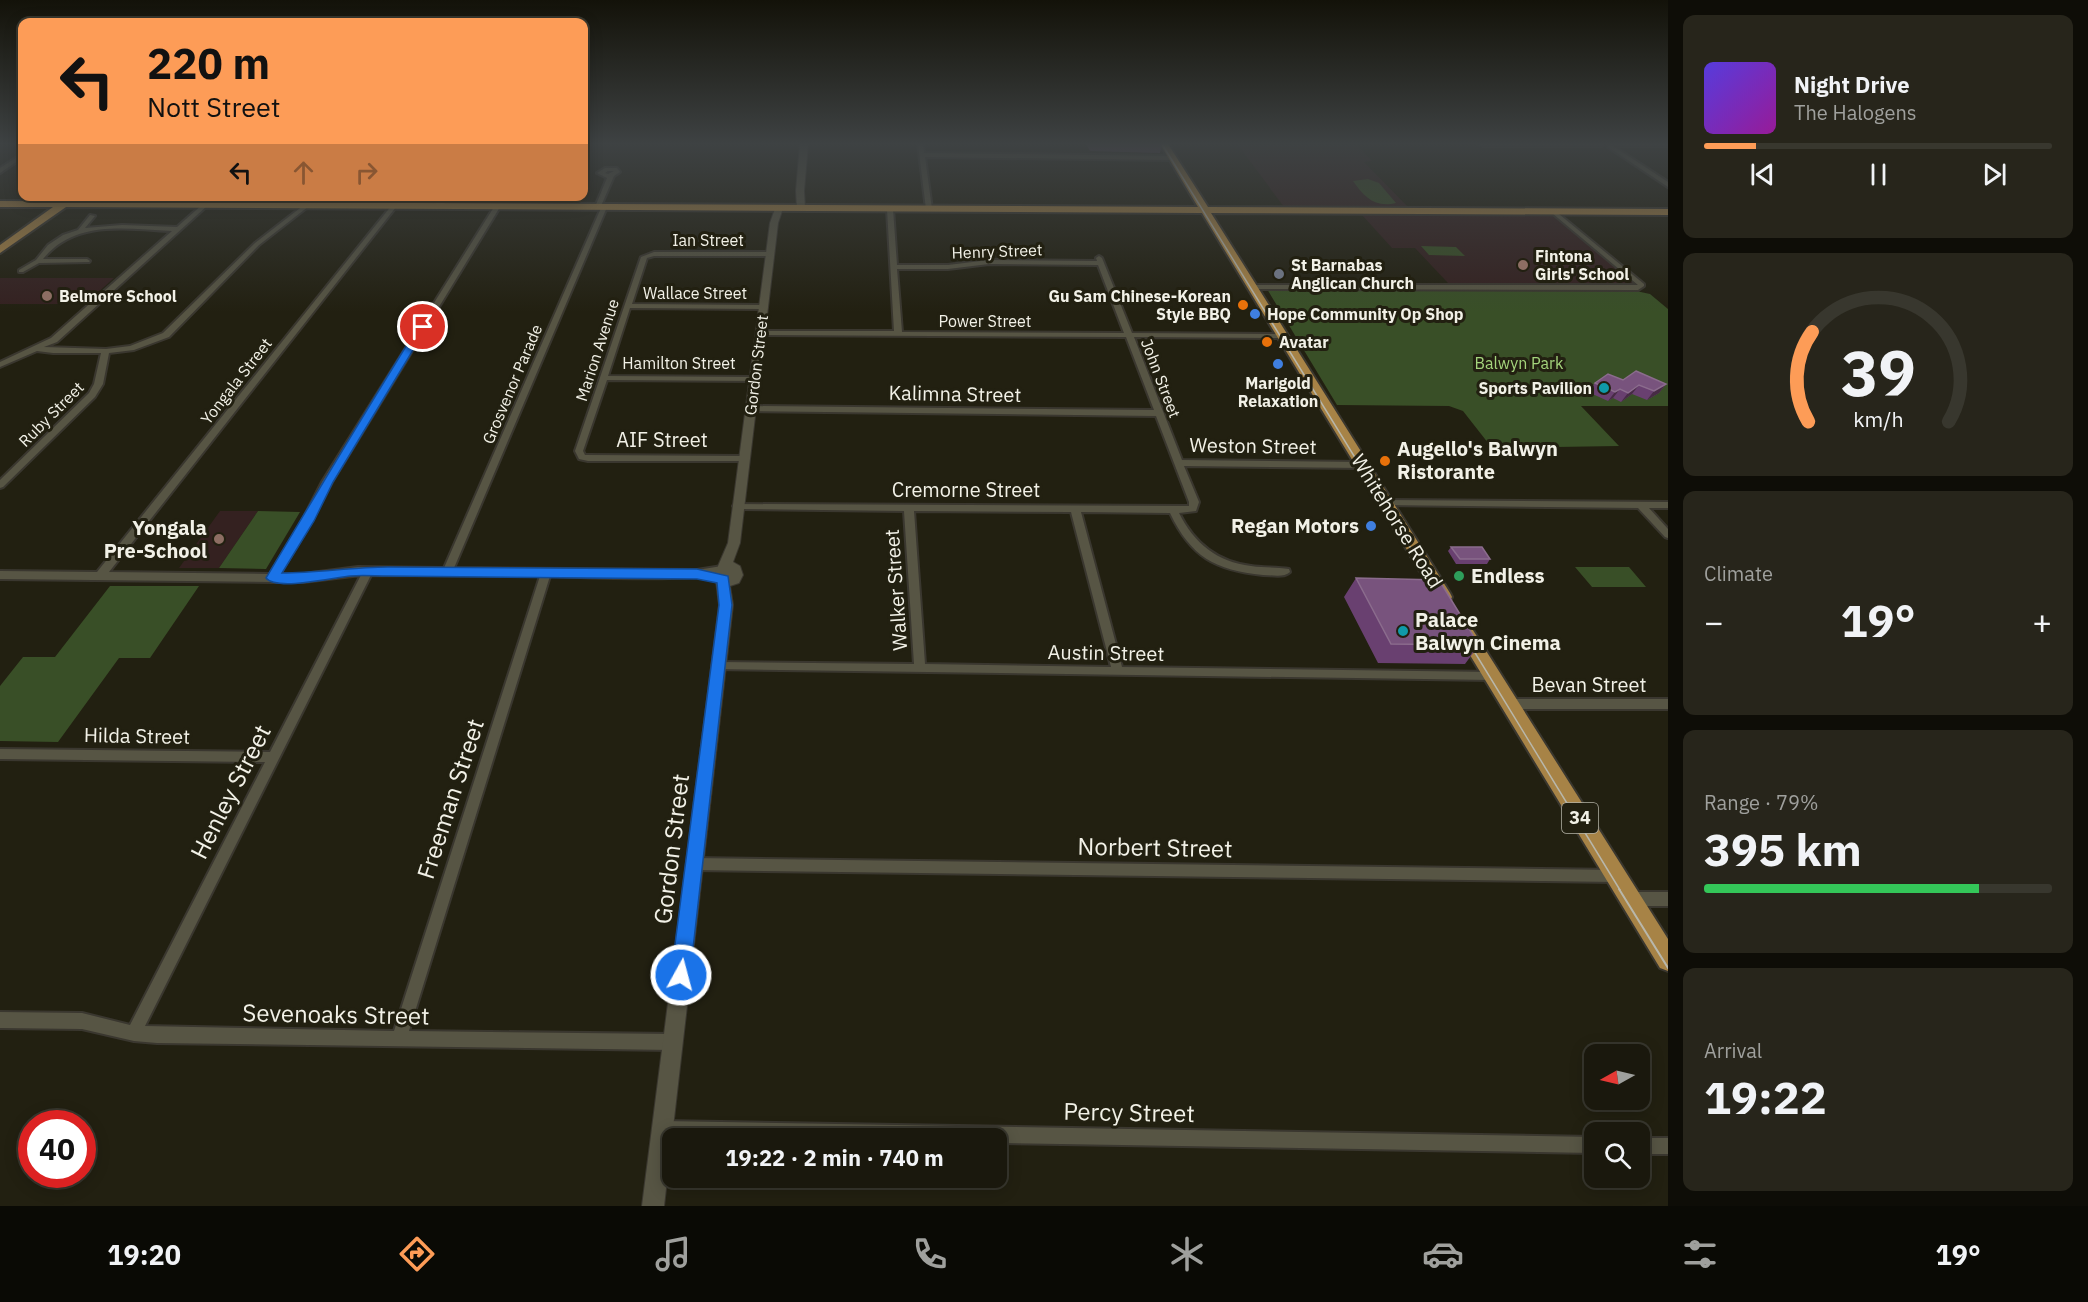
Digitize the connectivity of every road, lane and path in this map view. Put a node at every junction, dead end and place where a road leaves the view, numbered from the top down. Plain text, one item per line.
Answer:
1 (603, 200) edge
2 (799, 200) edge
3 (928, 200) edge
4 (1199, 200) edge
5 (68, 201) edge
6 (445, 201) edge
7 (0, 204) edge
8 (64, 204) junction
9 (205, 205) junction
10 (306, 206) junction
11 (394, 206) junction
12 (497, 207) junction
13 (601, 207) junction
14 (776, 208) junction
15 (798, 208) junction
16 (890, 209) junction
17 (929, 209) junction
18 (1205, 210) junction
19 (1554, 212) junction
20 (1668, 212) edge
21 (92, 216) dead end
22 (180, 228) junction
23 (81, 229) junction
24 (0, 250) edge
25 (770, 254) junction
26 (647, 255) joint
27 (38, 261) junction
28 (87, 261) dead end
29 (1100, 261) joint
30 (894, 267) junction
31 (21, 271) dead end
32 (1252, 287) junction
33 (627, 306) junction
34 (763, 307) junction
35 (760, 333) junction
36 (898, 334) junction
37 (1129, 335) junction
38 (1283, 336) junction
39 (39, 349) junction
40 (106, 351) junction
41 (0, 366) edge
42 (603, 378) junction
43 (754, 378) junction
44 (750, 409) junction
45 (1159, 413) junction
46 (580, 456) joint
47 (744, 459) junction
48 (1179, 463) junction
49 (1362, 465) junction
50 (0, 485) edge
51 (1386, 503) junction
52 (1640, 504) junction
53 (1668, 505) edge
54 (738, 506) junction
55 (909, 508) junction
56 (1076, 509) junction
57 (1193, 509) joint
58 (1173, 510) junction
59 (1668, 535) edge
60 (368, 571) junction
61 (447, 572) junction
62 (546, 572) junction
63 (1285, 572) dead end
64 (727, 574) junction
65 (0, 575) edge
66 (101, 575) junction
67 (273, 578) junction
68 (718, 666) junction
69 (920, 669) junction
70 (1118, 671) junction
71 (1492, 676) junction
72 (1510, 704) junction
73 (1668, 704) edge
74 (0, 754) edge
75 (274, 757) junction
76 (694, 864) junction
77 (1616, 876) junction
78 (1630, 899) junction
79 (1668, 899) edge
80 (1668, 960) edge
81 (0, 1020) edge
82 (134, 1033) junction
83 (399, 1039) junction
84 (673, 1042) junction
85 (663, 1128) edge
86 (1007, 1135) edge
87 (662, 1137) edge
88 (1584, 1145) edge
89 (1650, 1146) edge
90 (1668, 1146) edge
91 (653, 1206) edge

1 - 13 street, Grosvenor Parade
2 - 15 street
3 - 17 street
4 - 18 main road, Whitehorse Road / 34
5 - 8 main road
6 - 11 main road
6 - 12 main road
7 - 8 main road
8 - 9 main road
8 - 24 main road
9 - 10 main road
9 - 22 street
10 - 11 main road
10 - 40 street
11 - 66 street, Yongala Street
12 - 13 main road
12 - 67 street
13 - 14 main road
13 - 61 street, Grosvenor Parade
14 - 15 main road
14 - 25 street, Gordon Street
15 - 16 main road
16 - 17 main road
16 - 30 street
17 - 18 main road
18 - 19 main road
18 - 32 main road, Whitehorse Road / 34
19 - 20 main road
19 - 32 street
21 - 23 street
22 - 23 street
22 - 39 street
23 - 27 street
25 - 26 street, Ian Street
25 - 34 street, Gordon Street
26 - 33 street, Marion Avenue
27 - 28 street
27 - 31 street
29 - 30 street, Henry Street
29 - 37 street, John Street
30 - 36 street
32 - 38 main road, Whitehorse Road / 34
33 - 34 street, Wallace Street
33 - 42 street, Marion Avenue
34 - 35 street, Gordon Street
35 - 36 street, Power Street
35 - 43 street, Gordon Street
36 - 37 street, Power Street
37 - 38 street, Power Street
37 - 45 street, John Street
38 - 49 main road, Whitehorse Road / 34
39 - 40 street, Ruby Street
39 - 41 street
40 - 50 street, Ruby Street
42 - 43 street, Hamilton Street
42 - 46 street, Marion Avenue
43 - 44 street, Gordon Street
44 - 45 street, Kalimna Street
44 - 47 street, Gordon Street
45 - 48 street, John Street
46 - 47 street, AIF Street
47 - 54 street, Gordon Street
48 - 49 street, Weston Street
48 - 57 street, John Street
49 - 51 main road, Whitehorse Road / 34
51 - 52 street
51 - 71 main road, Whitehorse Road / 34
52 - 53 street
52 - 59 street
54 - 55 street, Cremorne Street
54 - 64 street, Gordon Street
55 - 56 street, Cremorne Street
55 - 69 street, Walker Street
56 - 58 street, Cremorne Street
56 - 70 street
57 - 58 street, Cremorne Street
58 - 63 street
60 - 61 street
60 - 67 street
60 - 75 street, Henley Street
61 - 62 street
62 - 64 street
62 - 83 street, Freeman Street
64 - 68 street, Gordon Street
65 - 66 street
66 - 67 street
68 - 69 street, Austin Street
68 - 76 street, Gordon Street
69 - 70 street, Austin Street
70 - 71 street, Austin Street
71 - 72 main road, Whitehorse Road / 34
72 - 73 street, Bevan Street
72 - 77 main road, Whitehorse Road / 34
74 - 75 street, Hilda Street
75 - 82 street, Henley Street
76 - 77 street, Norbert Street
76 - 84 street, Gordon Street
77 - 78 main road, Whitehorse Road / 34
78 - 79 street
78 - 80 main road, Whitehorse Road / 34
81 - 82 street, Sevenoaks Street
82 - 83 street, Sevenoaks Street
83 - 84 street, Sevenoaks Street
84 - 85 street, Gordon Street
86 - 88 street, Percy Street
87 - 91 street, Gordon Street
89 - 90 street

